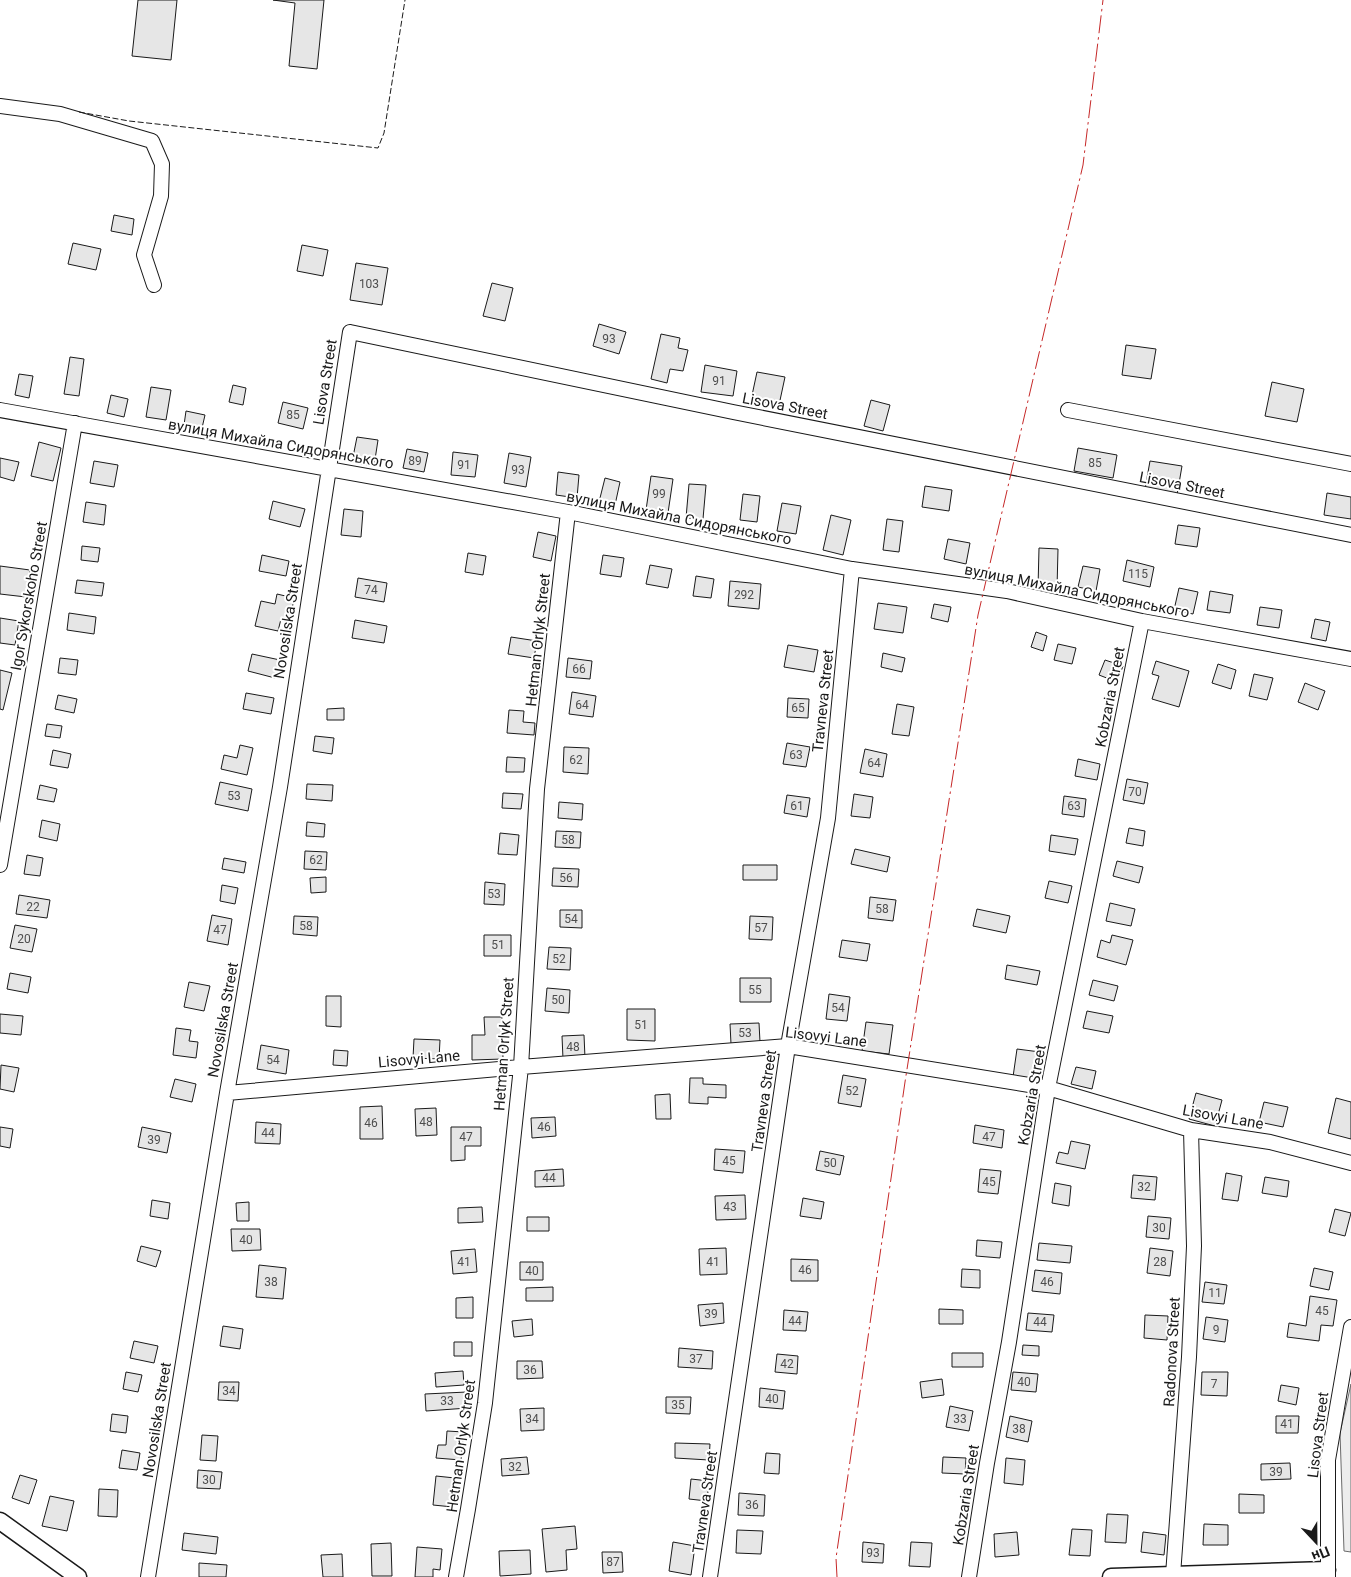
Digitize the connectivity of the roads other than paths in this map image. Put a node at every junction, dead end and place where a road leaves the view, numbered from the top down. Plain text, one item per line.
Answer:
1 (0, 106) edge
2 (154, 285) dead end
3 (0, 410) edge
4 (1068, 410) dead end
5 (75, 422) junction
6 (1351, 464) edge
7 (328, 469) junction
8 (568, 512) junction
9 (1351, 535) edge
10 (852, 570) junction
11 (1142, 622) junction
12 (1351, 659) edge
13 (0, 865) edge
14 (788, 1046) junction
15 (520, 1067) junction
16 (1048, 1088) junction
17 (227, 1093) junction
18 (1191, 1130) junction
19 (1351, 1163) edge
20 (1351, 1328) edge
21 (0, 1520) edge
22 (1328, 1574) edge
23 (1162, 1576) edge
24 (78, 1577) edge
25 (148, 1577) edge
26 (456, 1577) edge
27 (710, 1577) edge
28 (969, 1577) edge
29 (1111, 1577) edge

1 - 2 street
3 - 5 street, вулиця Михайла Сидорянського
4 - 6 street
5 - 7 street, вулиця Михайла Сидорянського
5 - 13 street, Igor Sykorskoho Street
7 - 8 street, вулиця Михайла Сидорянського
7 - 9 street, Lisova Street
7 - 17 street, Novosilska Street
8 - 10 street, вулиця Михайла Сидорянського
8 - 15 street, Hetman Orlyk Street
10 - 11 street, вулиця Михайла Сидорянського
10 - 14 street, Travneva Street
11 - 12 street, вулиця Михайла Сидорянського
11 - 16 street, Kobzaria Street
14 - 15 street, Lisovyi Lane
14 - 16 street, Lisovyi Lane
14 - 27 street, Travneva Street
15 - 17 street, Lisovyi Lane
15 - 26 street, Hetman Orlyk Street
16 - 18 street, Lisovyi Lane
16 - 28 street, Kobzaria Street
17 - 25 street, Novosilska Street
18 - 19 street, Lisovyi Lane
18 - 23 street, Radonova Street
20 - 22 street, Lisova Street
21 - 24 street
22 - 23 street
23 - 29 street

